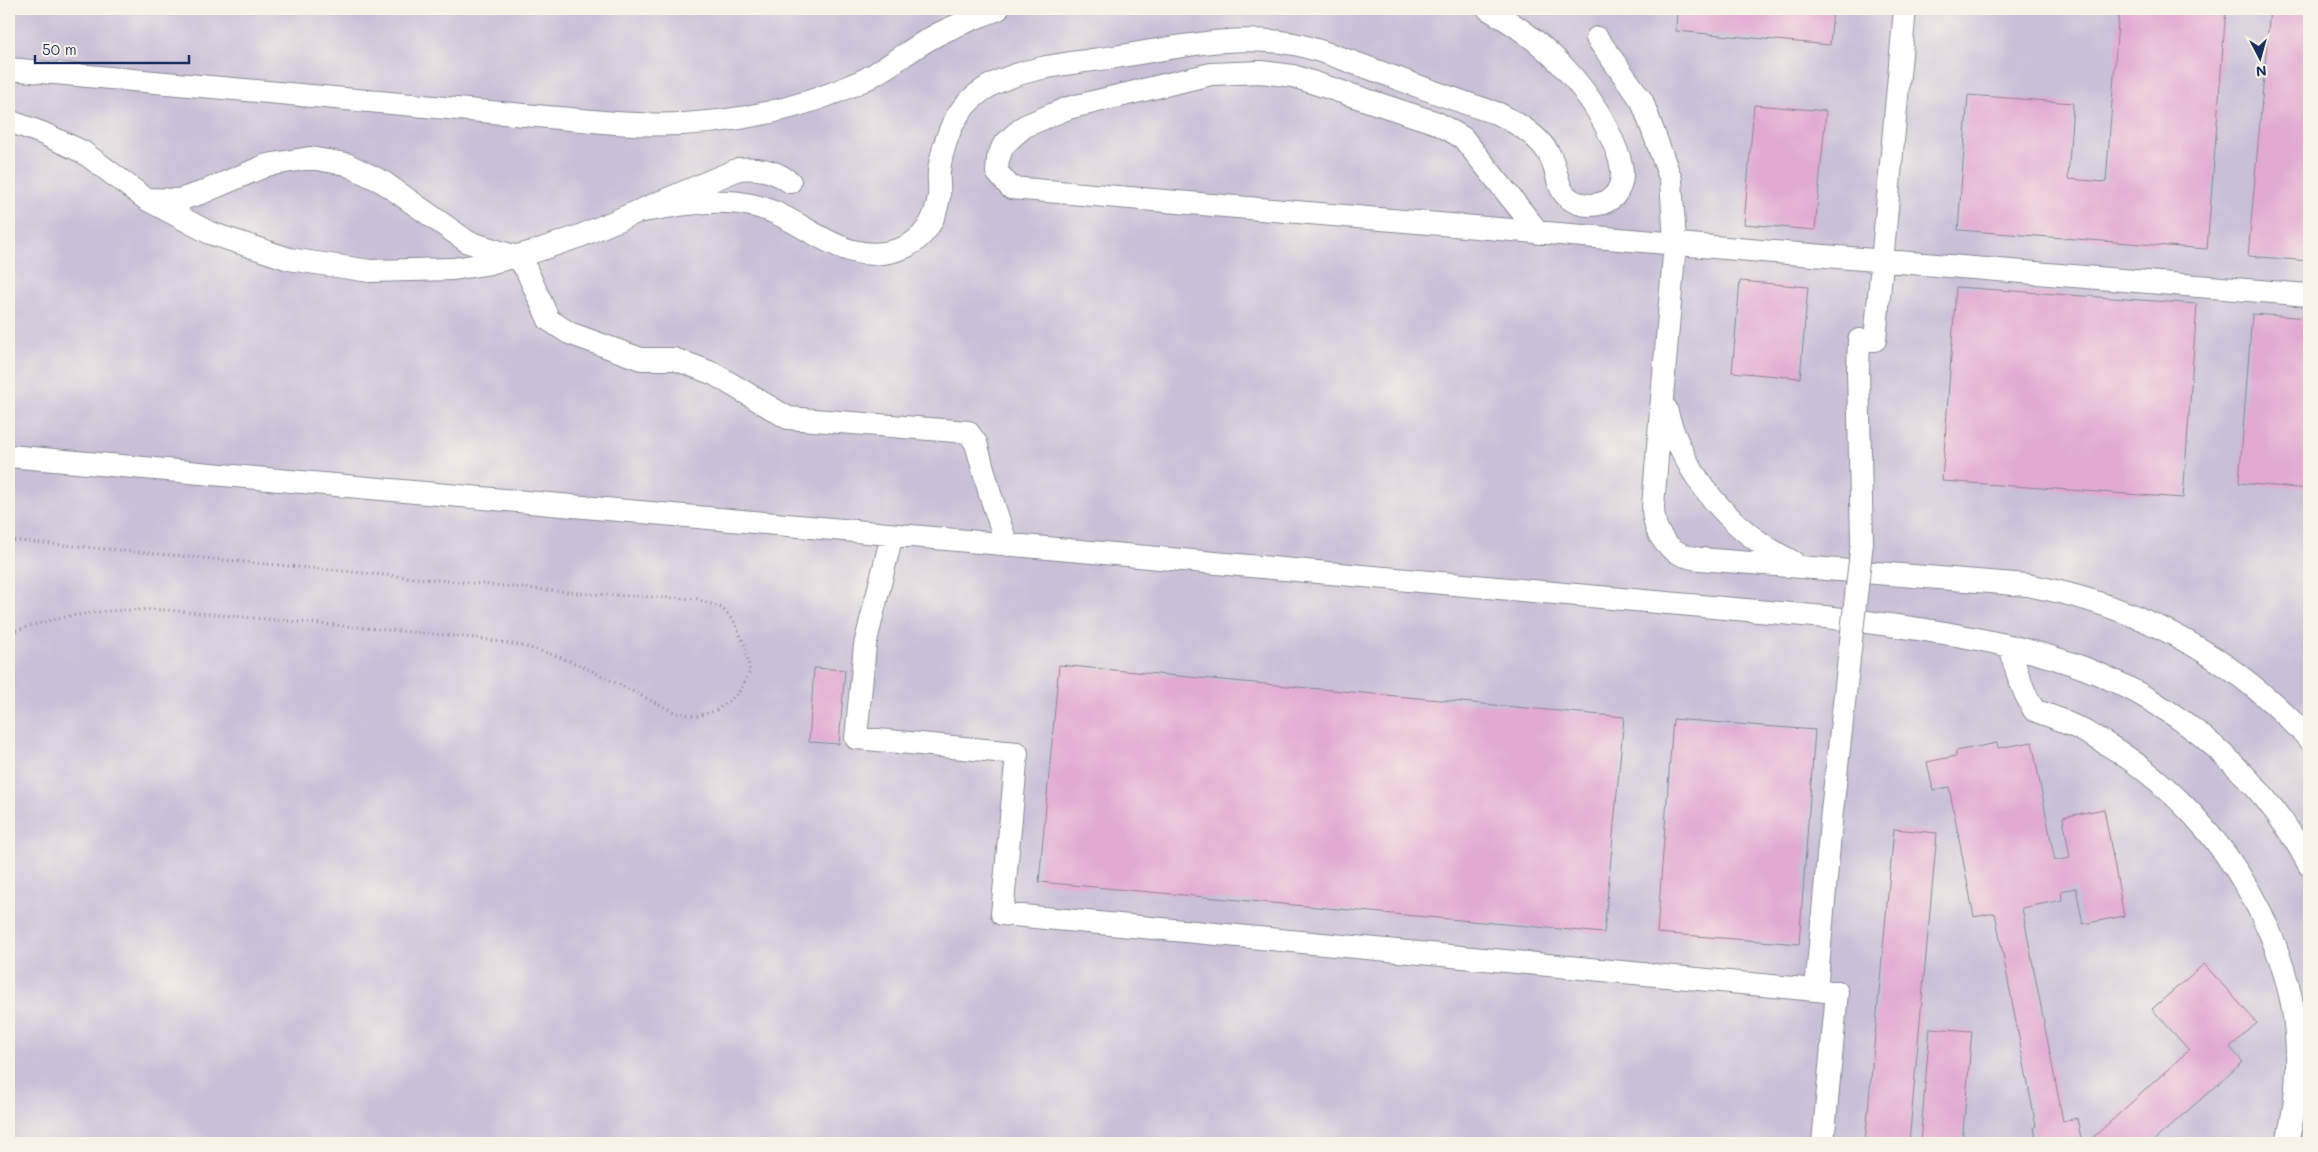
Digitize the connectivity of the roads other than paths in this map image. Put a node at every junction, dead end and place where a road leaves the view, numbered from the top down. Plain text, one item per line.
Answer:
1 (998, 9) edge
2 (1488, 9) edge
3 (1904, 9) edge
4 (1597, 38) dead end
5 (9, 69) edge
6 (9, 121) edge
7 (790, 182) dead end
8 (146, 199) junction
9 (637, 212) junction
10 (1539, 233) junction
11 (1676, 243) junction
12 (517, 257) junction
13 (1882, 262) junction
14 (2309, 295) edge
15 (1663, 399) junction
16 (9, 456) edge
17 (892, 535) junction
18 (1007, 545) junction
19 (1801, 566) junction
20 (2011, 648) junction
21 (2309, 739) edge
22 (2309, 866) edge
23 (1816, 990) junction
24 (1823, 1143) edge
25 (2287, 1143) edge

1 - 5 lane
2 - 9 lane
3 - 13 lane
4 - 11 lane
6 - 8 lane
7 - 9 lane
8 - 12 lane
8 - 12 lane
9 - 12 lane
10 - 10 lane
10 - 11 lane
11 - 13 lane
11 - 15 lane
12 - 18 lane
13 - 14 lane
13 - 23 lane, bridge
15 - 19 lane
15 - 19 lane
16 - 17 lane
17 - 18 lane
17 - 23 lane
18 - 20 lane
19 - 21 lane
20 - 22 lane
20 - 25 lane
23 - 24 lane

